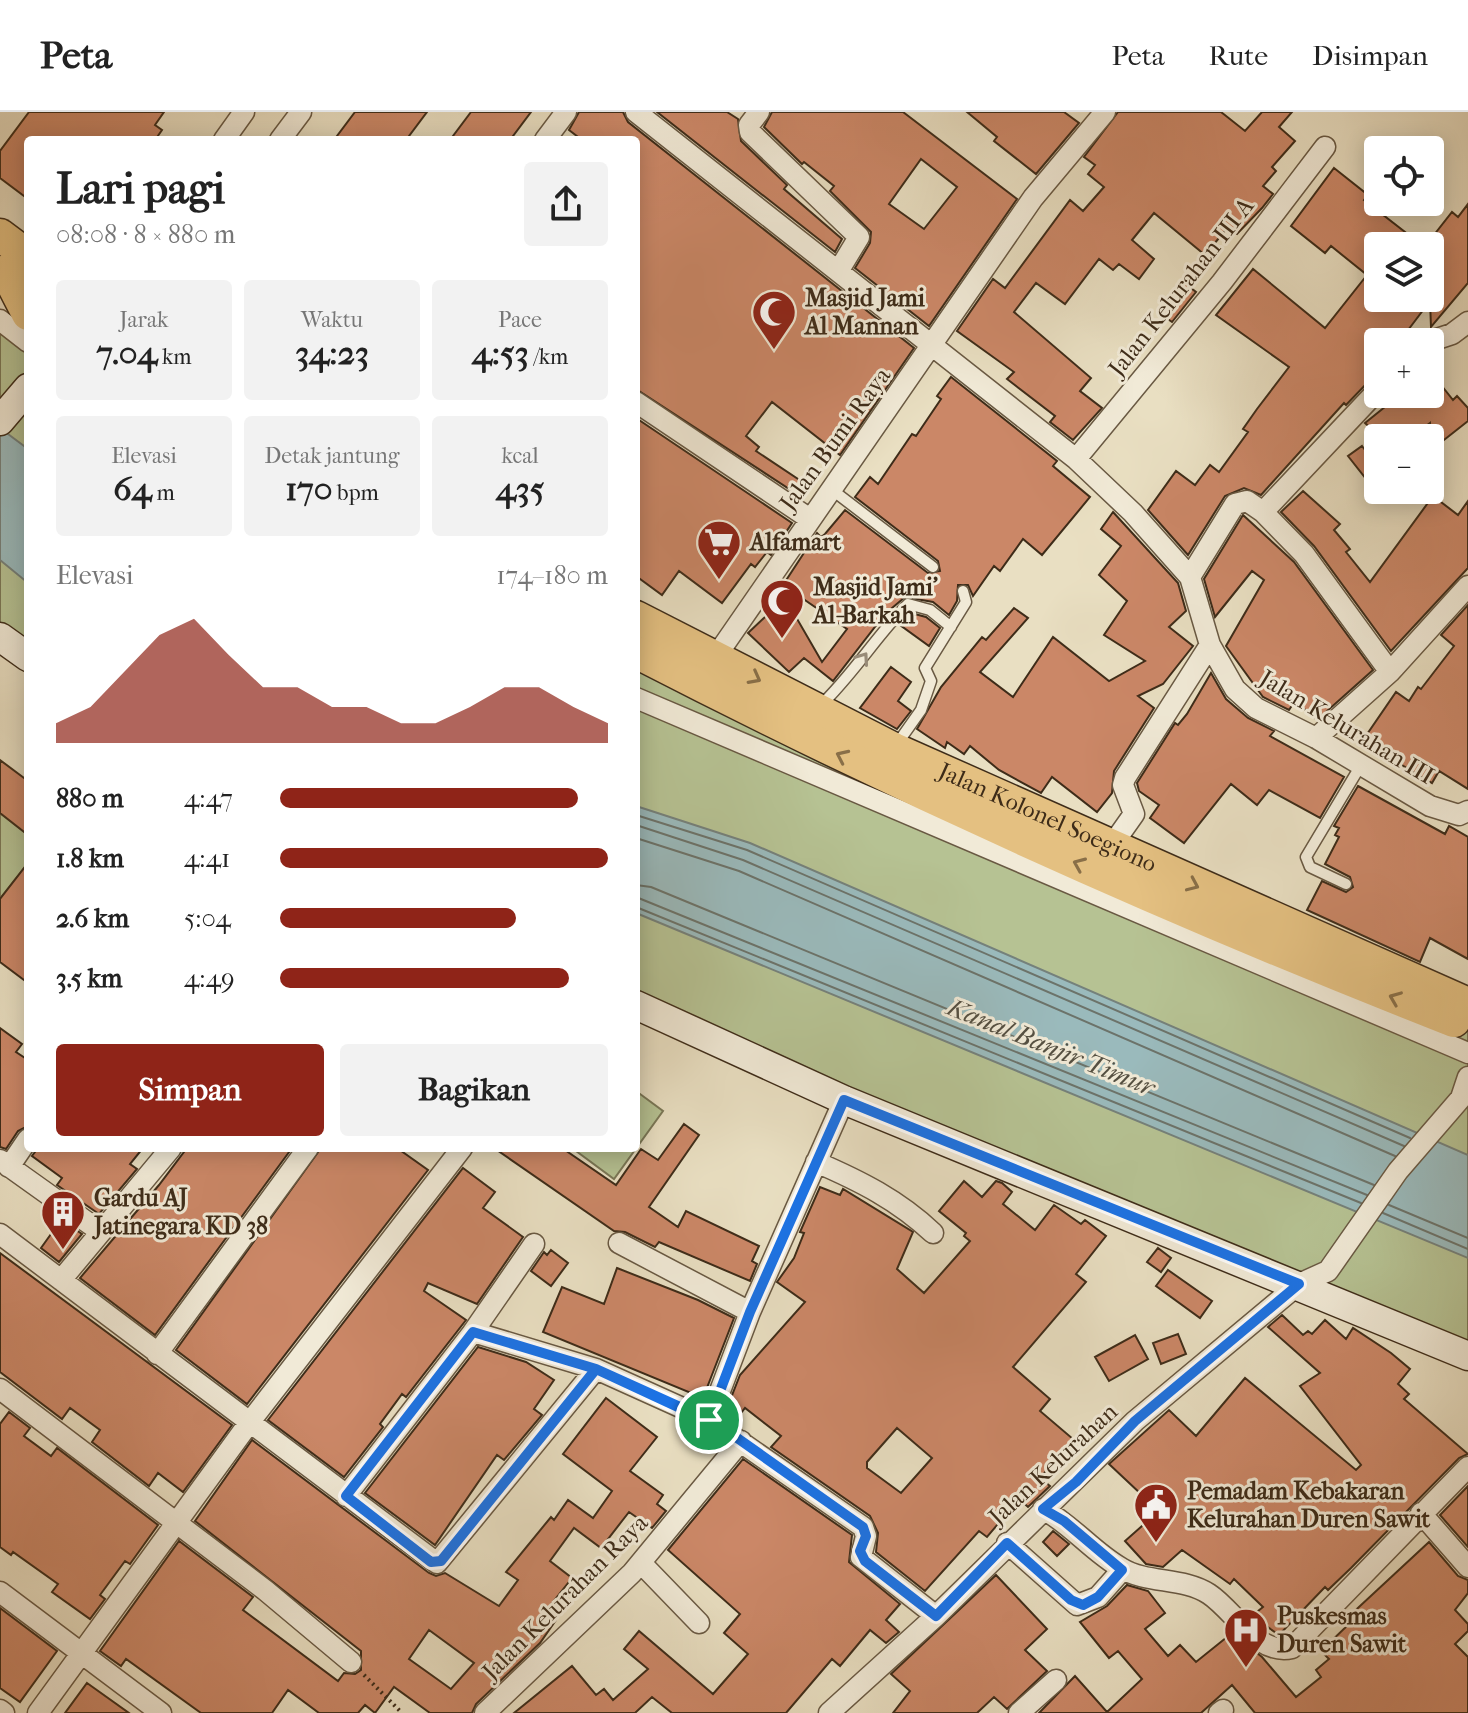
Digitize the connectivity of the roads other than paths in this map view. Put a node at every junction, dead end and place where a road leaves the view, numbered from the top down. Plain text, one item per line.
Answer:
1 (301, 112) edge
2 (566, 112) edge
3 (636, 112) edge
4 (759, 112) edge
5 (1093, 117) edge
6 (283, 136) edge
7 (548, 136) edge
8 (1325, 147) dead end
9 (0, 235) edge
10 (16, 270) edge
11 (839, 270) junction
12 (24, 299) edge
13 (0, 320) edge
14 (1468, 322) edge
15 (1444, 337) edge
16 (24, 339) edge
17 (935, 345) junction
18 (24, 393) edge
19 (640, 405) edge
20 (1364, 405) edge
21 (0, 421) edge
22 (1076, 459) junction
23 (831, 489) junction
24 (1263, 512) junction
25 (810, 519) junction
26 (933, 567) dead end
27 (1190, 577) junction
28 (1468, 586) edge
29 (963, 591) dead end
30 (640, 620) edge
31 (951, 627) junction
32 (0, 637) edge
33 (1210, 645) junction
34 (640, 653) edge
35 (24, 654) edge
36 (707, 671) junction
37 (1390, 672) junction
38 (640, 700) edge
39 (816, 710) junction
40 (1316, 738) junction
41 (894, 749) junction
42 (1361, 765) junction
43 (1468, 811) edge
44 (1110, 848) junction
45 (1346, 884) dead end
46 (1468, 1004) edge
47 (640, 1007) edge
48 (1468, 1026) edge
49 (1468, 1053) edge
50 (1468, 1077) edge
51 (844, 1100) junction
52 (24, 1143) edge
53 (168, 1152) edge
54 (305, 1152) edge
55 (459, 1152) edge
56 (816, 1162) junction
57 (5, 1163) edge
58 (101, 1232) junction
59 (933, 1233) dead end
60 (0, 1234) edge
61 (619, 1243) dead end
62 (534, 1244) dead end
63 (61, 1280) junction
64 (1299, 1284) junction
65 (750, 1312) junction
66 (473, 1332) junction
67 (157, 1354) junction
68 (1468, 1356) edge
69 (596, 1369) junction
70 (0, 1389) edge
71 (709, 1420) junction
72 (249, 1423) junction
73 (741, 1441) junction
74 (1468, 1467) edge
75 (346, 1496) junction
76 (1043, 1509) junction
77 (1421, 1513) junction
78 (174, 1524) junction
79 (1007, 1543) junction
80 (641, 1563) junction
81 (1468, 1567) edge
82 (1122, 1570) junction
83 (0, 1592) edge
84 (936, 1616) junction
85 (699, 1623) dead end
86 (79, 1653) junction
87 (357, 1668) road end
88 (1056, 1680) dead end
89 (38, 1713) edge
90 (161, 1713) edge
91 (485, 1713) edge
92 (829, 1713) edge
93 (1019, 1713) edge

1 - 6 street
2 - 7 street
3 - 11 street, Jalan Kelurahan III
4 - 11 street
5 - 17 street, Jalan Bumi Raya
8 - 22 street, Jalan Kelurahan III A
9 - 10 main road
10 - 12 main road
11 - 17 street, Jalan Kelurahan III
13 - 16 street
14 - 15 street
17 - 22 street, Jalan Kelurahan III
17 - 23 street, Jalan Bumi Raya
18 - 21 street
19 - 25 street
20 - 24 street
22 - 27 street, Jalan Kelurahan III
23 - 25 street, Jalan Bumi Raya
23 - 26 lane
24 - 27 street
24 - 37 street
25 - 36 street, Jalan Bumi Raya
27 - 33 street, Jalan Kelurahan III
28 - 37 street
29 - 31 lane
30 - 36 main road, Jalan Kolonel Soegiono
39 -> 31 lane
31 - 41 lane
32 - 35 street
33 - 40 street, Jalan Kelurahan III
33 - 44 street
34 - 36 main road, Jalan Kolonel Soegiono
36 -> 39 main road, Jalan Kolonel Soegiono
48 -> 36 main road, Jalan Kolonel Soegiono
37 - 40 street
38 - 49 street
39 - 41 main road, Jalan Kolonel Soegiono
40 - 42 street, Jalan Kelurahan III
41 - 44 main road, Jalan Kolonel Soegiono
42 - 43 street, Jalan Kelurahan III
42 - 45 lane
44 -> 46 main road, Jalan Kolonel Soegiono
47 - 51 street
50 - 64 street, Jalan Kelurahan
51 - 56 street
51 - 64 street
52 - 57 street
53 - 58 street
54 - 67 street
55 - 72 street
56 - 59 street
56 - 65 street
57 - 58 street
58 - 63 street
60 - 63 street
61 - 65 street
62 - 66 street
63 - 67 street
64 - 68 street
64 - 76 street, Jalan Kelurahan
65 - 71 street
66 - 69 street
66 - 75 street
67 - 72 street
69 - 71 street
69 - 75 street
70 - 78 street
71 - 73 street
72 - 75 street
72 - 78 street
73 - 80 street, Jalan Kelurahan Raya
73 - 84 street
74 - 77 street
76 - 79 street, Jalan Kelurahan
76 - 82 street
77 - 81 street
77 - 82 street
78 - 86 street
78 - 87 street
79 - 82 street
79 - 84 street, Jalan Kelurahan
80 - 85 street
80 - 91 street, Jalan Kelurahan Raya
83 - 86 street
84 - 92 street, Jalan Kelurahan
86 - 89 street
86 - 90 street
88 - 93 street

